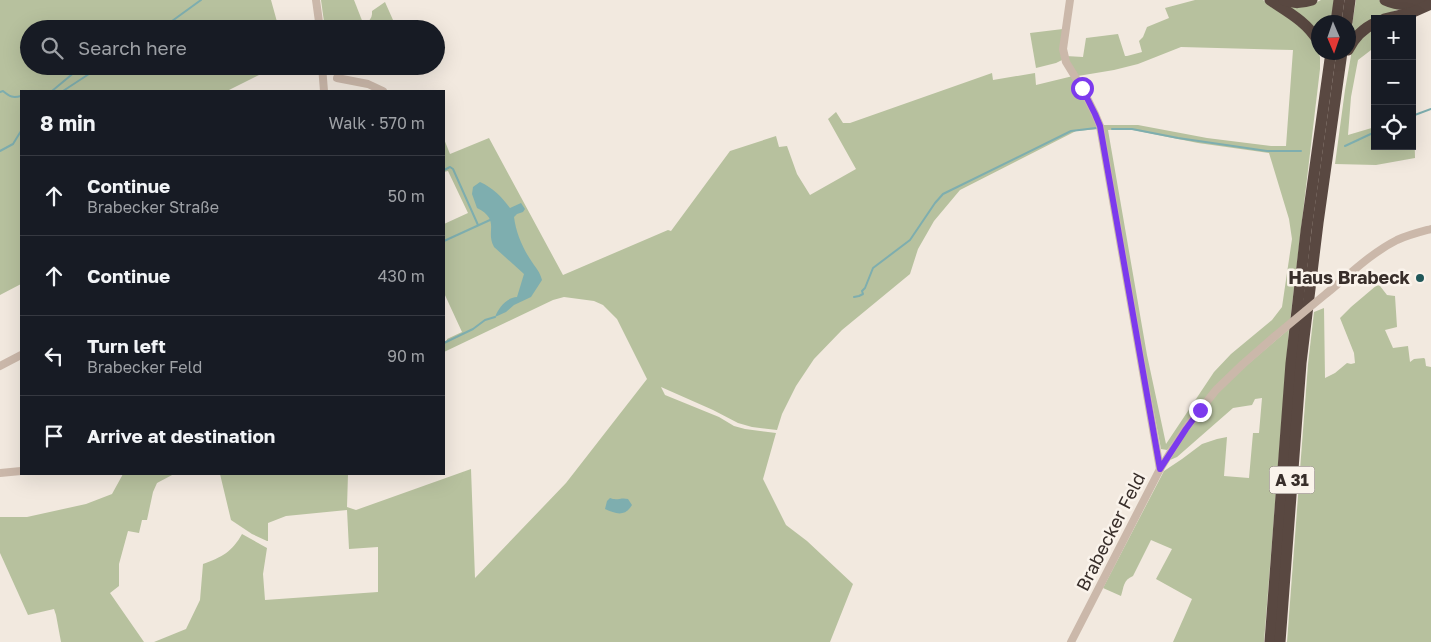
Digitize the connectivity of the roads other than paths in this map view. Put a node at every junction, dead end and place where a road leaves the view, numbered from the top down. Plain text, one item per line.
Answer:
1 (316, 0) edge
2 (1070, 0) edge
3 (1270, 0) edge
4 (1284, 0) edge
5 (1312, 0) edge
6 (1339, 0) edge
7 (1350, 0) edge
8 (1385, 0) edge
9 (1425, 0) edge
10 (1431, 4) edge
11 (1337, 15) edge
12 (1348, 15) edge
13 (1401, 15) edge
14 (319, 20) edge
15 (1371, 25) edge
16 (1311, 30) edge
17 (1356, 37) edge
18 (1324, 60) edge
19 (1330, 60) edge
20 (1341, 60) edge
21 (1346, 60) edge
22 (323, 75) edge
23 (338, 78) dead end
24 (1337, 84) junction
25 (324, 90) edge
26 (381, 90) edge
27 (1321, 115) junction
28 (1431, 229) edge
29 (20, 356) edge
30 (0, 366) edge
31 (1160, 469) junction
32 (20, 471) edge
33 (0, 473) edge
34 (1071, 642) edge
35 (1270, 642) edge
36 (1280, 642) edge

1 - 14 street
2 - 31 street
3 - 16 highway
4 - 5 highway
6 - 11 highway
7 - 12 highway
8 - 9 highway
10 - 13 highway
15 - 17 highway
18 - 27 highway
19 - 27 highway, A 31
20 - 24 highway, A 31
21 - 24 highway
22 - 25 street
23 - 26 street
24 - 36 highway, A 31
27 - 35 highway, A 31
28 - 31 street, Brabecker Feld, bridge
29 - 30 street
31 - 34 street, Brabecker Feld
32 - 33 street

